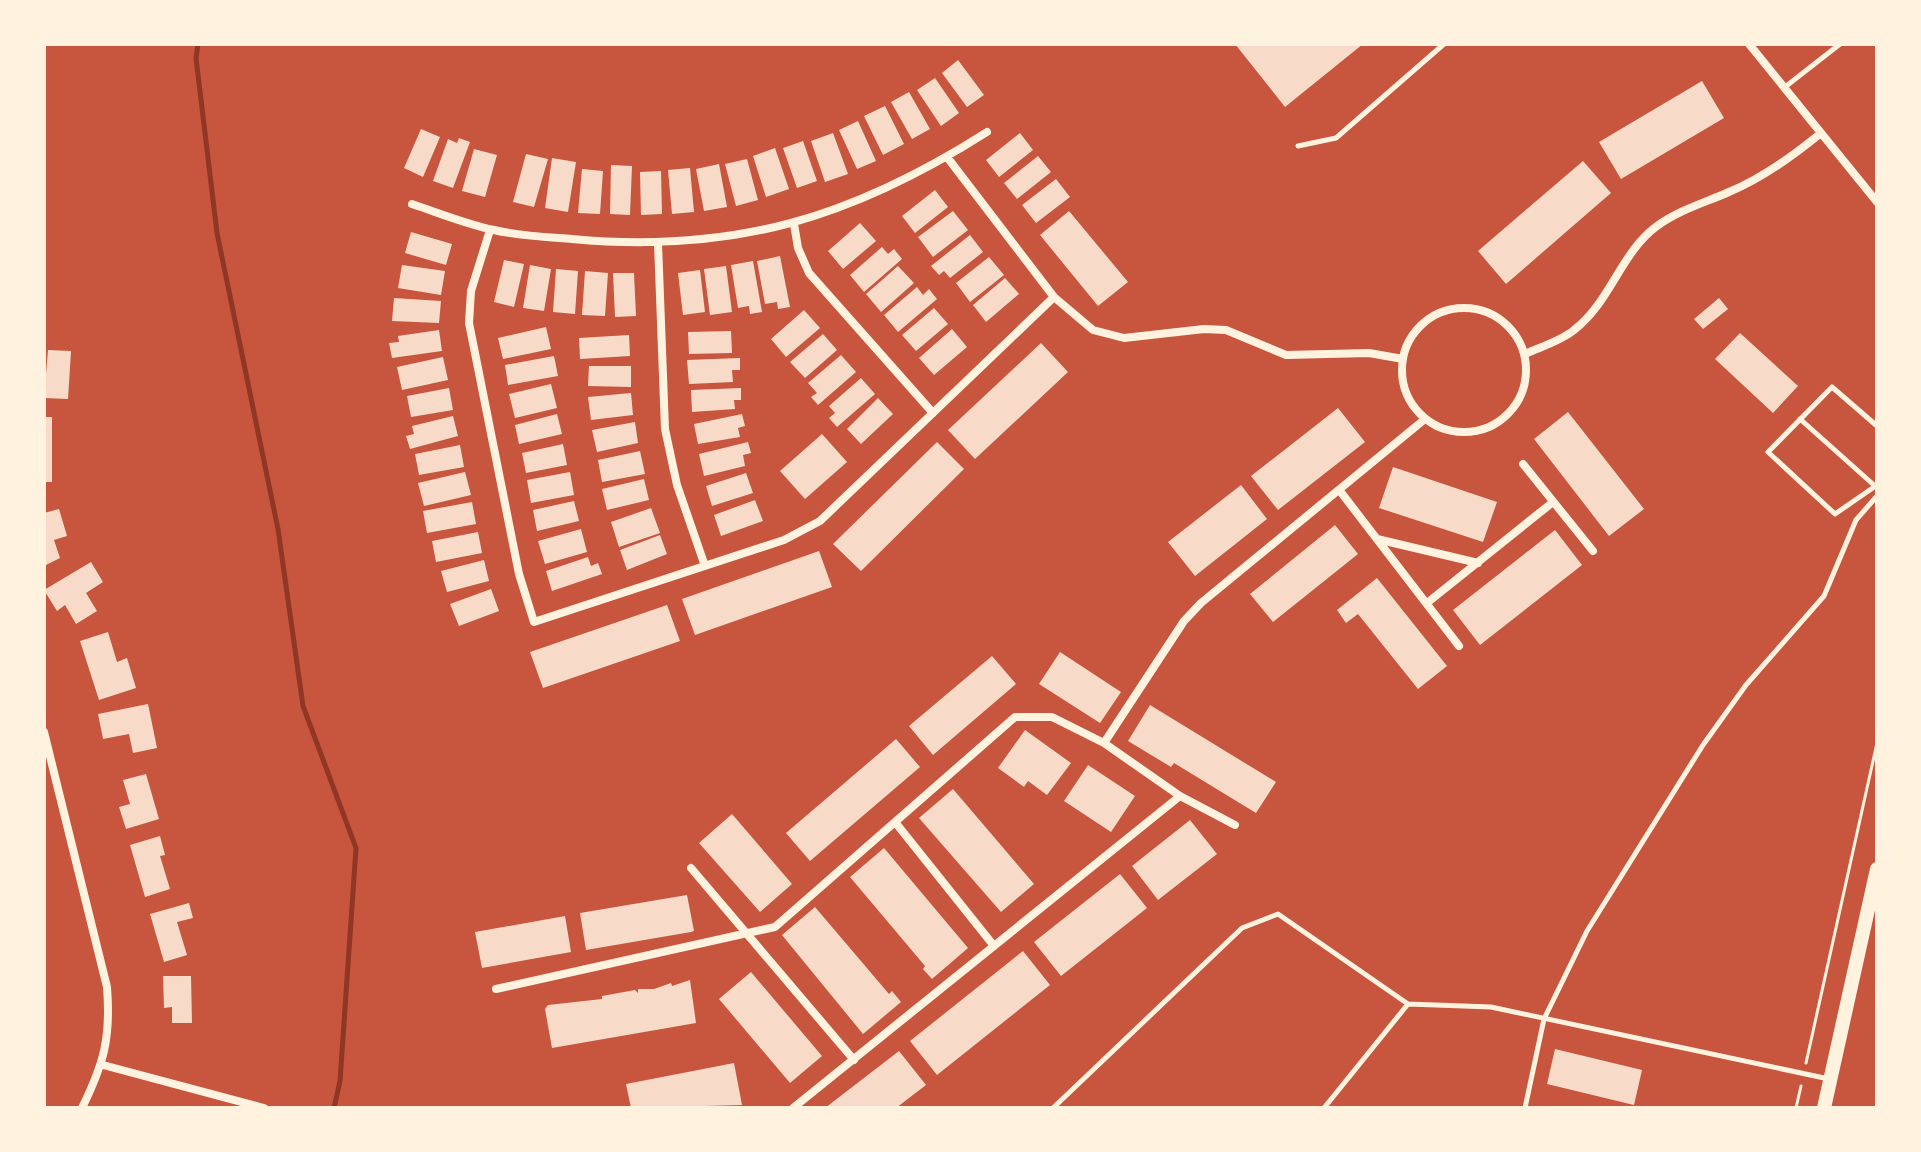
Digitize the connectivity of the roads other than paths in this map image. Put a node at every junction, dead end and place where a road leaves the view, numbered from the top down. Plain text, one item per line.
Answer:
1 (1444, 44) edge
2 (1749, 44) edge
3 (1840, 44) edge
4 (1784, 88) junction
5 (987, 132) dead end
6 (1821, 133) junction
7 (1298, 146) dead end
8 (947, 157) junction
9 (1877, 202) edge
10 (412, 204) dead end
11 (794, 224) junction
12 (490, 230) junction
13 (658, 243) junction
14 (1054, 297) junction
15 (1525, 354) junction
16 (1403, 359) junction
17 (933, 413) junction
18 (1425, 419) junction
19 (1800, 419) junction
20 (1877, 426) edge
21 (1523, 464) dead end
22 (1876, 486) edge
23 (1340, 491) junction
24 (1877, 496) edge
25 (1553, 502) junction
26 (1376, 539) junction
27 (1593, 551) dead end
28 (1478, 563) junction
29 (705, 566) junction
30 (1427, 603) junction
31 (1459, 646) dead end
32 (44, 732) edge
33 (1104, 743) junction
34 (1180, 796) junction
35 (895, 822) junction
36 (1235, 825) dead end
37 (691, 868) dead end
38 (1877, 869) edge
39 (748, 935) junction
40 (994, 946) junction
41 (496, 989) dead end
42 (1408, 1004) junction
43 (1544, 1019) junction
44 (854, 1060) junction
45 (103, 1065) junction
46 (1830, 1079) junction
47 (82, 1108) edge
48 (264, 1108) edge
49 (793, 1108) edge
50 (1053, 1108) edge
51 (1324, 1108) edge
52 (1525, 1108) edge
53 (1824, 1108) edge

1 - 7 lane
2 - 4 street
3 - 4 lane
4 - 6 street
5 - 8 street
6 - 9 street
6 - 15 street
8 - 11 street
8 - 14 street
10 - 12 street
11 - 13 street
11 - 17 street
12 - 13 street
12 - 29 street
13 - 29 street
14 - 16 street
14 - 17 street
15 - 16 street
15 - 18 street
16 - 18 street
17 - 29 street
18 - 23 street
19 - 20 lane
19 - 22 lane
19 - 22 lane
21 - 25 street
23 - 26 street
23 - 33 street
24 - 43 lane
25 - 27 street
25 - 28 street
26 - 28 street
26 - 30 street
28 - 30 street
30 - 31 street
32 - 45 street
33 - 34 street
33 - 35 street
34 - 36 street
34 - 40 street
35 - 39 street
35 - 40 street
37 - 39 street
38 - 46 main road
39 - 41 street
39 - 44 street
40 - 44 street
42 - 43 lane
42 - 50 lane
42 - 51 lane
43 - 46 lane
43 - 52 lane
44 - 49 street
45 - 47 street
45 - 48 street
46 - 53 main road

